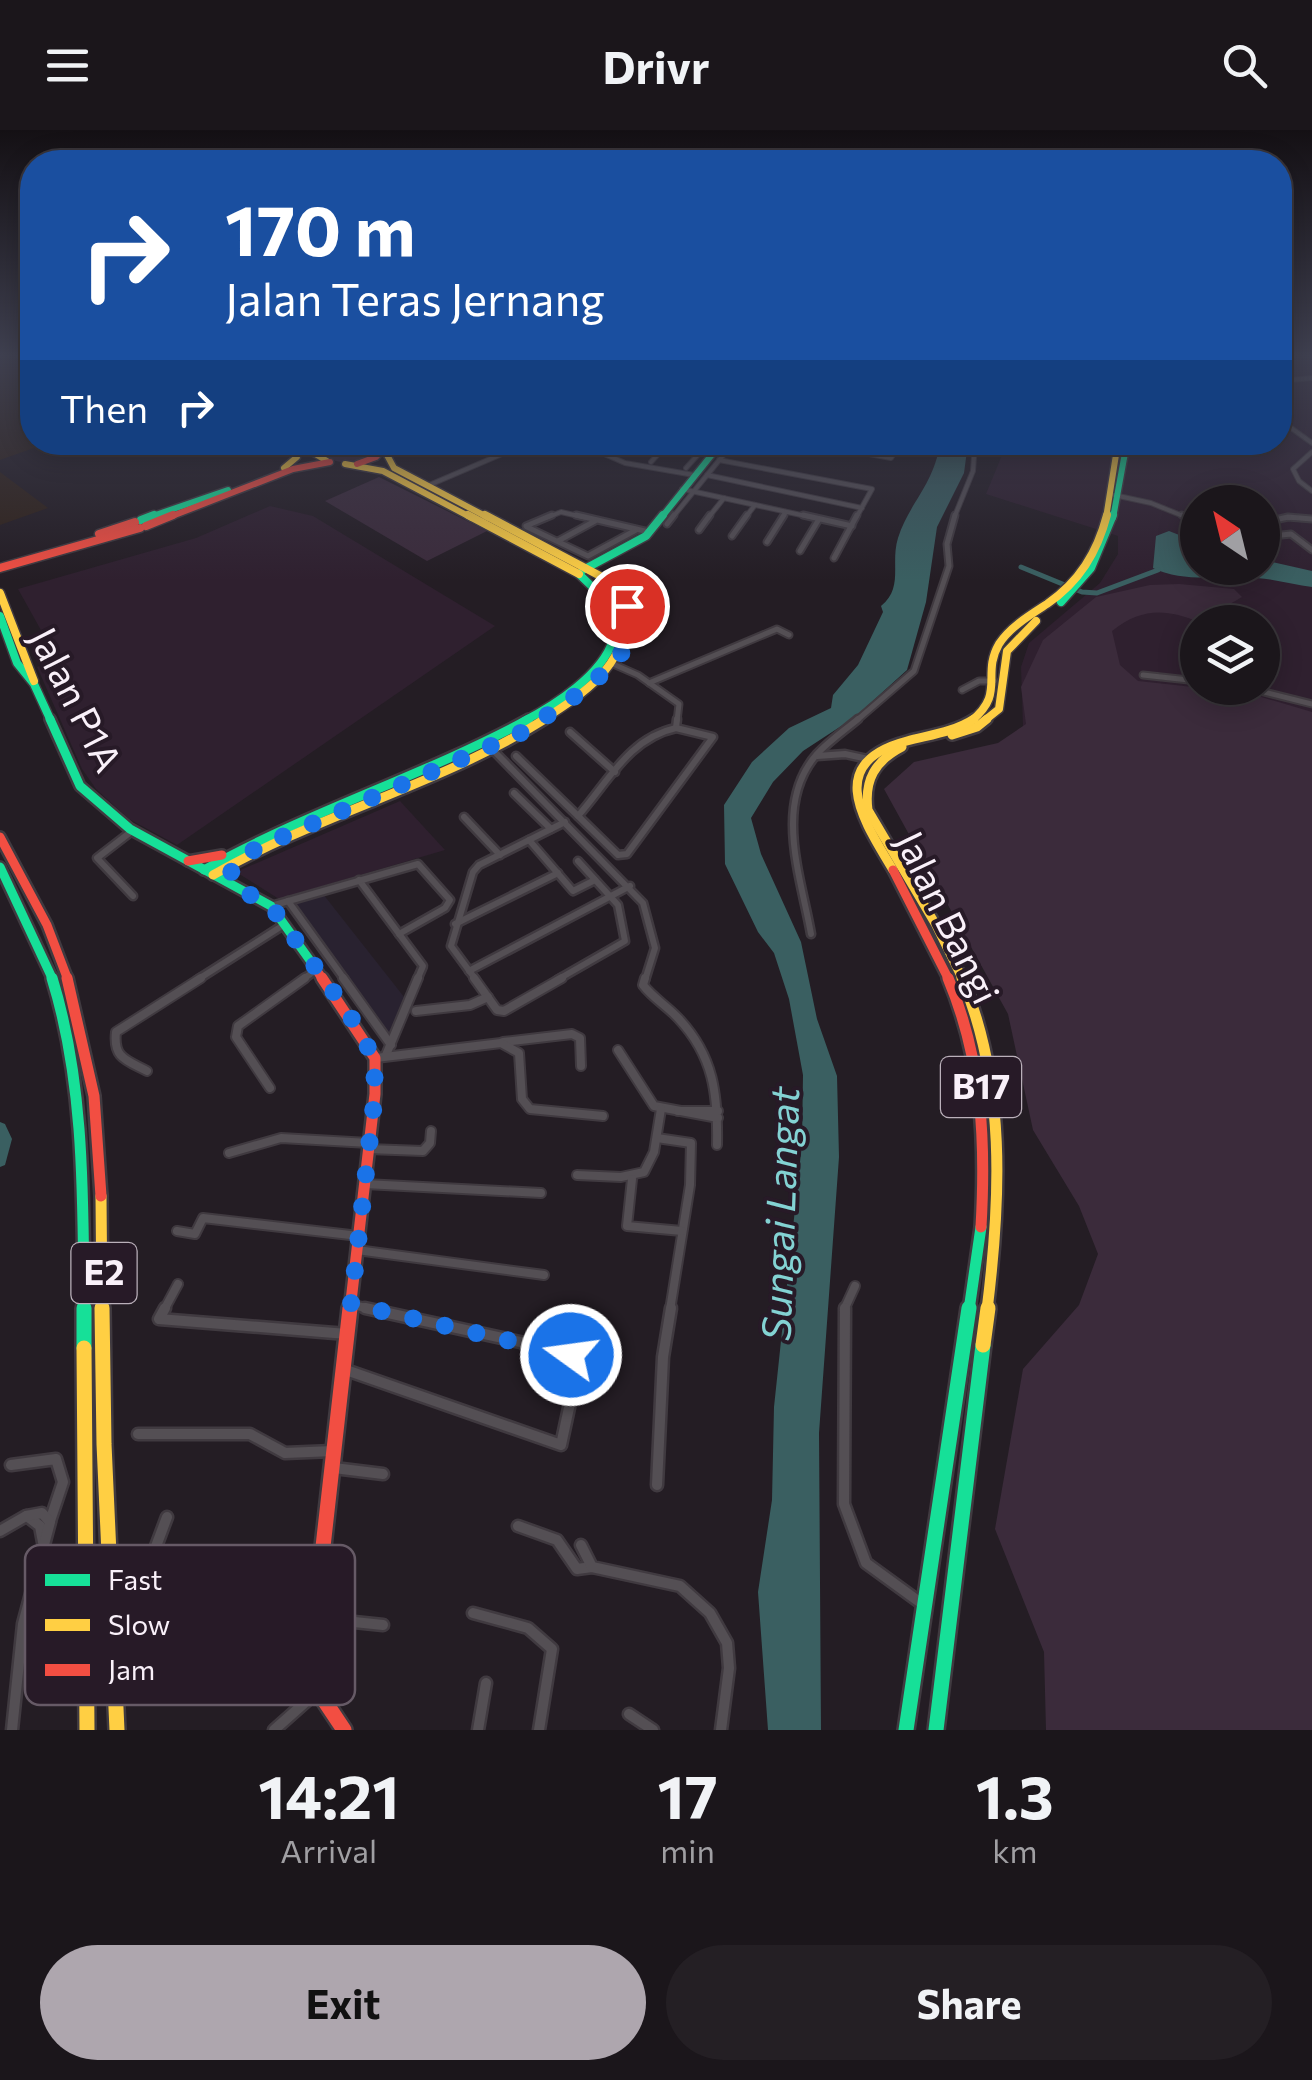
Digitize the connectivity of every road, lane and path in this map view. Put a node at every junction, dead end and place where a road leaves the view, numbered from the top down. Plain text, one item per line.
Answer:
1 (1312, 452) edge
2 (295, 455) edge
3 (316, 455) edge
4 (373, 455) edge
5 (387, 455) edge
6 (502, 455) edge
7 (510, 455) edge
8 (607, 455) edge
9 (657, 455) edge
10 (714, 455) edge
11 (747, 455) edge
12 (975, 455) edge
13 (1117, 455) edge
14 (1124, 455) edge
15 (330, 462) junction
16 (650, 462) dead end
17 (345, 464) junction
18 (301, 466) junction
19 (396, 473) junction
20 (696, 473) junction
21 (426, 486) junction
22 (1312, 490) edge
23 (688, 491) junction
24 (439, 492) junction
25 (1115, 495) junction
26 (724, 498) junction
27 (755, 505) junction
28 (862, 508) junction
29 (1312, 510) edge
30 (786, 512) junction
31 (1180, 516) edge
32 (1309, 518) edge
33 (819, 519) junction
34 (597, 520) junction
35 (1280, 522) edge
36 (140, 524) junction
37 (503, 524) junction
38 (667, 524) dead end
39 (526, 526) junction
40 (852, 526) junction
41 (699, 530) dead end
42 (643, 531) junction
43 (1280, 535) edge
44 (732, 536) dead end
45 (557, 542) junction
46 (767, 542) dead end
47 (1312, 550) edge
48 (800, 551) dead end
49 (834, 558) dead end
50 (2, 565) edge
51 (588, 567) junction
52 (1073, 588) junction
53 (0, 592) edge
54 (0, 616) edge
55 (790, 635) dead end
56 (610, 659) junction
57 (1143, 675) dead end
58 (1180, 680) edge
59 (995, 682) junction
60 (649, 683) junction
61 (34, 684) junction
62 (962, 690) dead end
63 (1280, 696) edge
64 (1312, 704) edge
65 (676, 728) junction
66 (570, 732) dead end
67 (498, 736) junction
68 (490, 748) junction
69 (465, 751) junction
70 (516, 756) dead end
71 (815, 756) junction
72 (868, 759) junction
73 (615, 772) junction
74 (388, 790) junction
75 (364, 793) junction
76 (514, 793) dead end
77 (350, 808) junction
78 (578, 816) junction
79 (464, 817) dead end
80 (565, 822) junction
81 (589, 828) junction
82 (551, 829) junction
83 (132, 830) junction
84 (577, 834) junction
85 (0, 837) edge
86 (529, 840) junction
87 (238, 855) junction
88 (500, 855) junction
89 (186, 861) junction
90 (578, 861) dead end
91 (0, 867) edge
92 (208, 872) junction
93 (558, 874) junction
94 (359, 880) junction
95 (595, 880) junction
96 (630, 886) junction
97 (243, 891) junction
98 (133, 896) dead end
99 (611, 897) junction
100 (288, 901) junction
101 (271, 906) junction
102 (285, 924) junction
103 (454, 925) junction
104 (399, 934) junction
105 (811, 934) dead end
106 (318, 970) junction
107 (470, 972) junction
108 (488, 997) junction
109 (416, 1011) dead end
110 (501, 1042) junction
111 (390, 1045) junction
112 (618, 1050) dead end
113 (380, 1057) junction
114 (581, 1066) dead end
115 (147, 1071) dead end
116 (270, 1088) dead end
117 (660, 1108) junction
118 (718, 1115) junction
119 (603, 1116) dead end
120 (431, 1131) dead end
121 (657, 1138) junction
122 (716, 1145) dead end
123 (369, 1146) junction
124 (229, 1153) dead end
125 (577, 1175) dead end
126 (632, 1179) junction
127 (364, 1184) junction
128 (541, 1193) dead end
129 (177, 1231) dead end
130 (682, 1231) junction
131 (359, 1236) junction
132 (357, 1250) junction
133 (544, 1274) dead end
134 (178, 1284) dead end
135 (855, 1286) dead end
136 (351, 1304) junction
137 (348, 1334) junction
138 (344, 1370) junction
139 (138, 1434) dead end
140 (334, 1451) junction
141 (11, 1465) dead end
142 (332, 1468) junction
143 (383, 1474) dead end
144 (657, 1485) dead end
145 (26, 1516) junction
146 (167, 1517) dead end
147 (50, 1522) junction
148 (518, 1526) dead end
149 (0, 1531) edge
150 (43, 1543) joint
151 (86, 1545) edge
152 (110, 1545) edge
153 (158, 1545) edge
154 (323, 1545) edge
155 (581, 1545) dead end
156 (592, 1567) junction
157 (25, 1606) edge
158 (926, 1606) junction
159 (473, 1613) dead end
160 (355, 1622) edge
161 (382, 1625) dead end
162 (486, 1683) dead end
163 (87, 1705) edge
164 (117, 1705) edge
165 (302, 1705) edge
166 (327, 1705) edge
167 (629, 1714) dead end
168 (12, 1730) edge
169 (87, 1730) edge
170 (118, 1730) edge
171 (274, 1730) edge
172 (344, 1730) edge
173 (478, 1730) edge
174 (539, 1730) edge
175 (653, 1730) edge
176 (721, 1730) edge
177 (906, 1730) edge
178 (936, 1730) edge

1 - 22 street
2 - 36 main road
3 - 15 main road
4 - 17 main road
5 - 19 main road
6 - 21 street
7 - 24 street
8 - 20 street
9 - 16 street
10 - 20 main road
11 - 28 street
12 - 71 street
13 - 25 main road, Jalan Bangi / B17
14 - 25 main road, Jalan Bangi / B17
15 - 17 main road
15 - 18 main road
17 - 19 main road
18 - 19 main road
18 - 36 main road
19 - 21 main road
19 - 51 main road
20 - 23 main road
20 - 28 street
21 - 24 main road
23 - 26 street
23 - 38 street
23 - 42 main road
24 - 37 main road
25 - 31 street
25 - 52 main road, Jalan Bangi / B17
26 - 27 street
26 - 41 street
27 - 30 street
27 - 44 street
28 - 40 street
29 - 32 street
30 - 33 street
30 - 46 street
32 - 35 street
33 - 40 street
33 - 48 street
34 - 39 street
34 - 42 street
34 - 45 street
36 - 50 main road
37 - 39 main road
37 - 51 main road
39 - 45 street
40 - 49 street
42 - 45 street
42 - 51 main road
43 - 47 street
51 - 56 main road
51 - 56 main road
52 - 59 main road, Jalan Bangi / B17
52 - 178 main road, Jalan Bangi / B17
53 - 61 main road
54 - 61 main road, Jalan P1A
55 - 60 street
56 - 60 street
56 - 67 main road
56 - 68 main road
57 - 58 street
59 - 62 street
59 - 72 main road, Jalan Bangi / B17
60 - 65 street
61 - 83 main road, Jalan P1A
63 - 64 street
65 - 73 street
65 - 81 street
66 - 73 street
67 - 68 main road
67 - 69 main road
68 - 69 main road
68 - 74 main road
68 - 80 street
69 - 75 main road
70 - 78 street
71 - 72 street
71 - 105 street
72 - 158 main road, Jalan Bangi / B17
73 - 78 street
74 - 75 main road
74 - 77 main road
75 - 77 main road
75 - 87 main road
76 - 82 street
77 - 87 main road
78 - 81 street
79 - 88 street
80 - 82 street
80 - 84 street
81 - 84 street
82 - 86 street
83 - 89 main road, Jalan P1A
83 - 98 street
84 - 96 street
85 - 152 main road, E2
86 - 88 street
86 - 93 street
87 - 89 main road
87 - 92 main road
87 - 97 main road
88 - 103 street
89 - 92 main road, Jalan P1A
90 - 95 street
91 - 151 main road, E2
92 - 97 main road, Jalan P1A
93 - 95 street
93 - 103 street
94 - 100 street
94 - 104 street
94 - 104 street
95 - 99 street
96 - 99 street
96 - 118 street
97 - 101 main road, Jalan P1A
99 - 107 street
99 - 108 street
100 - 101 street
100 - 111 street
101 - 102 main road
102 - 106 main road
102 - 115 street
103 - 107 street
104 - 111 street
106 - 113 main road
106 - 116 street
107 - 108 street
108 - 109 street
110 - 113 street
110 - 114 street
110 - 119 street
111 - 113 street
112 - 117 street
113 - 123 main road
117 - 118 street
117 - 121 street
118 - 122 street
120 - 123 street
121 - 126 street
121 - 130 street
123 - 124 street
123 - 127 main road
125 - 126 street
126 - 130 street
127 - 128 street
127 - 131 main road
129 - 131 street
130 - 144 street
131 - 132 main road
132 - 133 street
132 - 136 main road
134 - 137 street
135 - 158 street
136 - 137 main road
136 - 138 street
137 - 138 main road
138 - 140 main road
139 - 140 street
140 - 142 main road
141 - 147 street
142 - 143 street
142 - 154 main road
145 - 147 street
145 - 149 street
145 - 150 street
146 - 153 street
147 - 150 street
148 - 156 street
155 - 156 street
156 - 176 street
157 - 168 street
158 - 177 main road, Jalan Bangi / B17
159 - 174 street
160 - 161 street
162 - 173 street
163 - 169 main road, E2
164 - 170 main road, E2
165 - 171 street
166 - 172 main road
167 - 175 street

